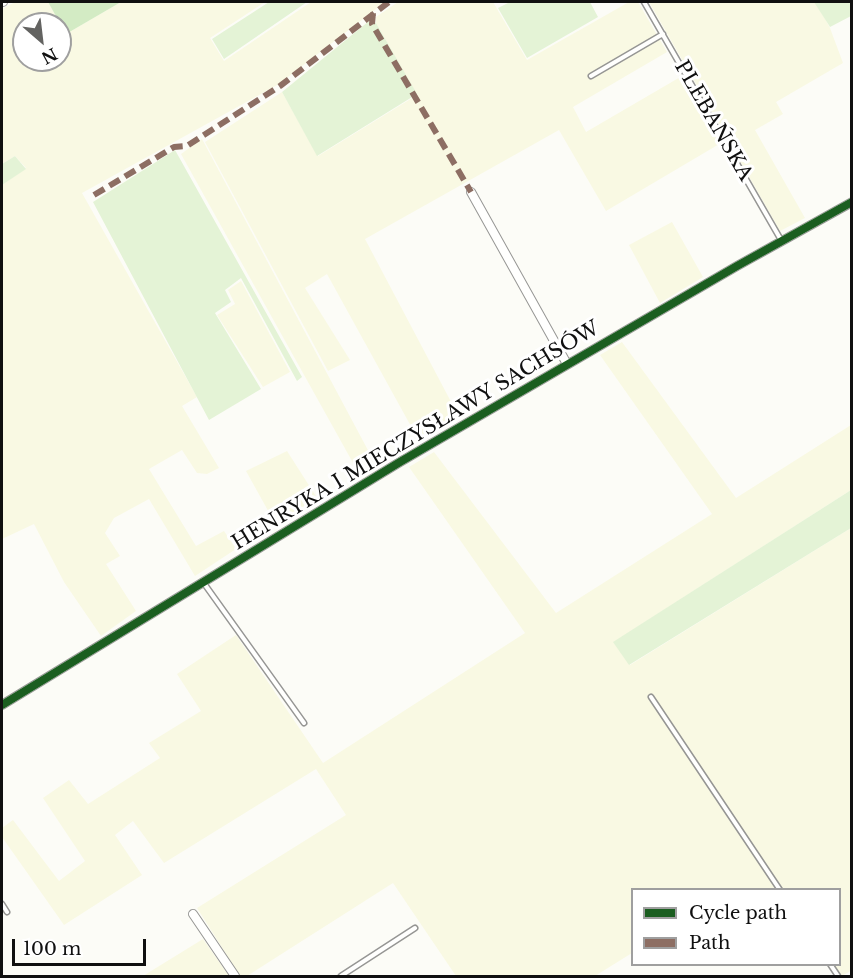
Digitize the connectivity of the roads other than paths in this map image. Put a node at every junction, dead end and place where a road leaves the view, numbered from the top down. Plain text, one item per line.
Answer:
1 (644, 2) edge
2 (663, 34) junction
3 (591, 76) dead end
4 (471, 192) dead end
5 (852, 202) edge
6 (782, 241) junction
7 (567, 364) junction
8 (202, 582) junction
9 (651, 697) dead end
10 (2, 705) edge
11 (304, 723) dead end
12 (779, 888) edge
13 (2, 904) edge
14 (7, 912) dead end
15 (193, 914) dead end
16 (415, 928) dead end
17 (235, 976) edge
18 (340, 976) edge

1 - 2 lane, PLEBAŃSKA
2 - 3 lane
2 - 6 lane, PLEBAŃSKA
4 - 7 street
5 - 6 street, HENRYKA I MIECZYSŁAWY SACHSÓW
6 - 7 street, HENRYKA I MIECZYSŁAWY SACHSÓW
7 - 8 street, HENRYKA I MIECZYSŁAWY SACHSÓW
8 - 10 street, HENRYKA I MIECZYSŁAWY SACHSÓW
8 - 11 lane
9 - 12 lane
13 - 14 lane
15 - 17 street
16 - 18 lane

